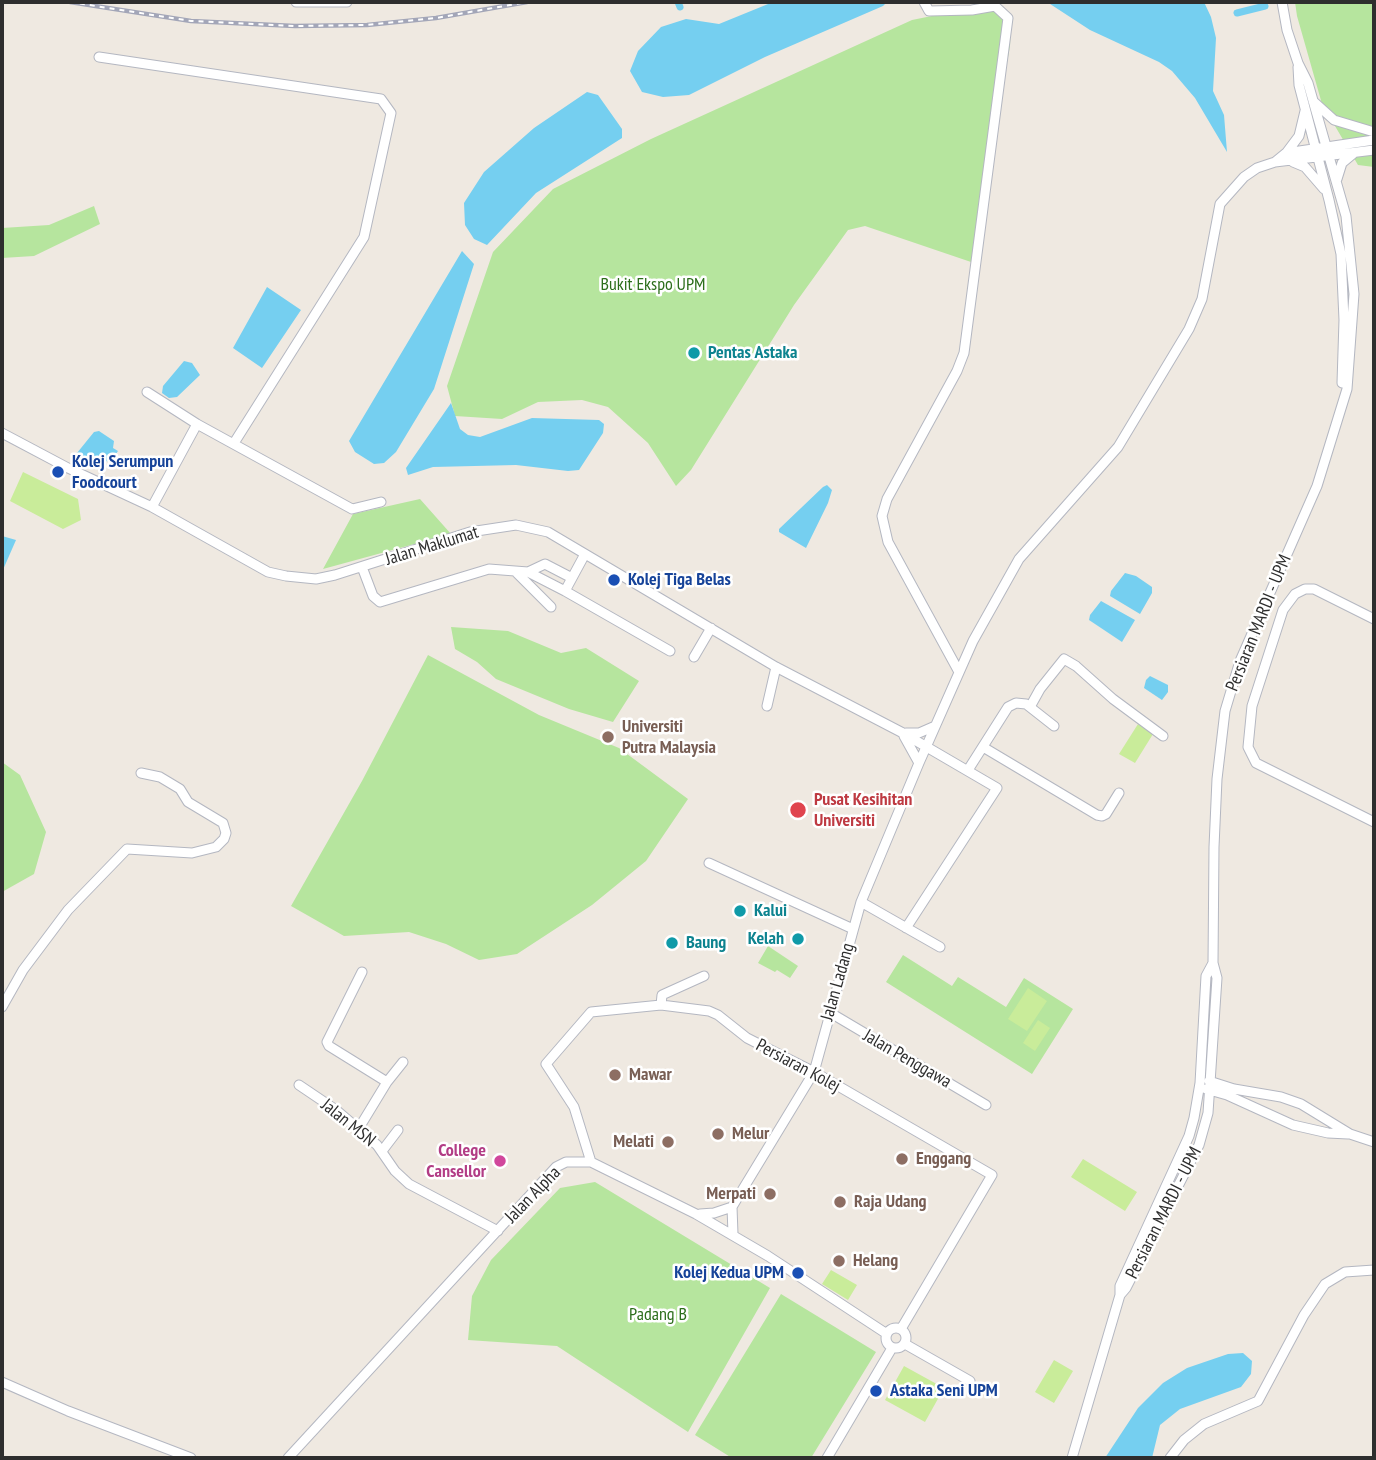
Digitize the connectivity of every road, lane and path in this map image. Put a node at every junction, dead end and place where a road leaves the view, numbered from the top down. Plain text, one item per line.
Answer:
1 (296, 2) edge
2 (347, 2) edge
3 (925, 2) edge
4 (1282, 2) edge
5 (99, 57) dead end
6 (1298, 63) junction
7 (1312, 100) junction
8 (1306, 110) junction
9 (1374, 132) edge
10 (1374, 140) edge
11 (1374, 150) edge
12 (1328, 151) junction
13 (1355, 152) junction
14 (1317, 153) junction
15 (1289, 157) junction
16 (1337, 179) junction
17 (1329, 200) junction
18 (146, 392) dead end
19 (1338, 416) junction
20 (197, 424) junction
21 (2, 432) edge
22 (234, 443) junction
23 (381, 502) dead end
24 (152, 507) junction
25 (585, 554) junction
26 (362, 567) junction
27 (514, 571) junction
28 (528, 572) junction
29 (572, 578) junction
30 (565, 591) junction
31 (551, 607) dead end
32 (1374, 619) edge
33 (711, 628) junction
34 (670, 651) dead end
35 (694, 657) dead end
36 (776, 667) junction
37 (959, 673) junction
38 (767, 706) dead end
39 (1030, 707) junction
40 (935, 726) junction
41 (1054, 726) dead end
42 (901, 732) junction
43 (1163, 736) dead end
44 (926, 747) junction
45 (983, 747) junction
46 (919, 763) junction
47 (968, 770) junction
48 (141, 773) dead end
49 (1119, 793) dead end
50 (1374, 822) edge
51 (709, 863) dead end
52 (861, 902) junction
53 (906, 928) junction
54 (853, 929) junction
55 (940, 947) dead end
56 (1213, 963) junction
57 (362, 972) dead end
58 (704, 976) dead end
59 (661, 1005) junction
60 (2, 1007) edge
61 (828, 1012) junction
62 (403, 1062) dead end
63 (1212, 1062) junction
64 (814, 1072) junction
65 (387, 1082) junction
66 (1200, 1082) junction
67 (299, 1085) dead end
68 (1211, 1086) junction
69 (1230, 1092) junction
70 (986, 1105) dead end
71 (1312, 1110) junction
72 (1208, 1113) junction
73 (359, 1128) junction
74 (1307, 1128) junction
75 (398, 1130) dead end
76 (1350, 1134) junction
77 (1374, 1142) edge
78 (382, 1151) junction
79 (592, 1162) junction
80 (732, 1207) junction
81 (696, 1214) junction
82 (498, 1231) junction
83 (733, 1234) junction
84 (1374, 1270) edge
85 (1120, 1295) junction
86 (901, 1329) junction
87 (887, 1334) junction
88 (905, 1344) junction
89 (892, 1348) junction
90 (970, 1381) dead end
91 (2, 1382) edge
92 (191, 1458) edge
93 (288, 1458) edge
94 (827, 1458) edge
95 (1072, 1458) edge
96 (1170, 1458) edge

1 - 2 street
3 - 37 street
4 - 6 street, Persiaran MARDI - UPM
5 - 22 street
6 - 7 street, Persiaran MARDI - UPM
6 - 8 street, Persiaran MARDI - UPM
7 - 9 street
7 - 12 street, Persiaran MARDI - UPM
8 - 14 street, Persiaran MARDI - UPM
8 - 15 street
10 - 12 street
11 - 13 street
12 - 13 street
12 - 14 street
12 - 16 street, Persiaran MARDI - UPM
13 - 16 street
14 - 15 street
14 - 17 street, Persiaran MARDI - UPM
15 - 17 street
15 - 37 street, Jalan Ladang
16 - 19 street, Persiaran MARDI - UPM
17 - 19 street, Persiaran MARDI - UPM
18 - 20 street
19 - 56 street, Persiaran MARDI - UPM
20 - 22 street
20 - 24 street
21 - 24 street, Jalan Maklumat
22 - 23 street
24 - 26 street, Jalan Maklumat
25 - 26 street, Jalan Maklumat
25 - 29 street
25 - 33 street, Jalan Maklumat
26 - 27 street
27 - 28 street
27 - 31 street
28 - 29 street
28 - 30 street
29 - 30 street
30 - 34 street
32 - 50 street
33 - 35 street
33 - 36 street, Jalan Maklumat
36 - 38 street
36 - 42 street, Jalan Maklumat
37 - 40 street, Jalan Ladang
39 - 41 street
39 - 43 street
39 - 45 street
40 - 42 street
40 - 44 street, Jalan Ladang
42 - 44 street, Jalan Maklumat
42 - 46 street
44 - 46 street, Jalan Ladang
44 - 47 street, Jalan Maklumat
45 - 47 street
45 - 49 street
46 - 52 street, Jalan Ladang
47 - 53 street, Jalan Maklumat
48 - 60 street
51 - 54 street
52 - 53 street
52 - 54 street, Jalan Ladang
53 - 55 street
54 - 61 street, Jalan Ladang
56 - 63 street, Persiaran MARDI - UPM
56 - 66 street, Persiaran MARDI - UPM
57 - 65 street
58 - 59 street
59 - 64 street, Persiaran Kolej
59 - 79 street, Persiaran Kolej
61 - 64 street, Jalan Ladang
61 - 70 street, Jalan Penggawa
62 - 65 street
63 - 68 street, Persiaran MARDI - UPM
63 - 69 street
64 - 80 street, Jalan Ladang
64 - 86 street, Persiaran Kolej
65 - 73 street
66 - 68 street
66 - 85 street, Persiaran MARDI - UPM
67 - 73 street, Jalan MSN
68 - 69 street
68 - 72 street, Persiaran MARDI - UPM
69 - 71 street
69 - 72 street
69 - 74 street
71 - 74 street
71 - 76 street
72 - 85 street, Persiaran MARDI - UPM
73 - 78 street, Jalan MSN
74 - 76 street
75 - 78 street
76 - 77 street
78 - 82 street, Jalan MSN
79 - 81 street
79 - 82 street, Jalan Alpha
80 - 81 street
80 - 83 street
81 - 83 street
82 - 93 street, Jalan Alpha
83 - 87 street
84 - 96 street
85 - 95 street, Persiaran MARDI - UPM
86 - 87 street
86 - 88 street
87 - 89 street
88 - 89 street
88 - 90 street
89 - 94 street
91 - 92 street

